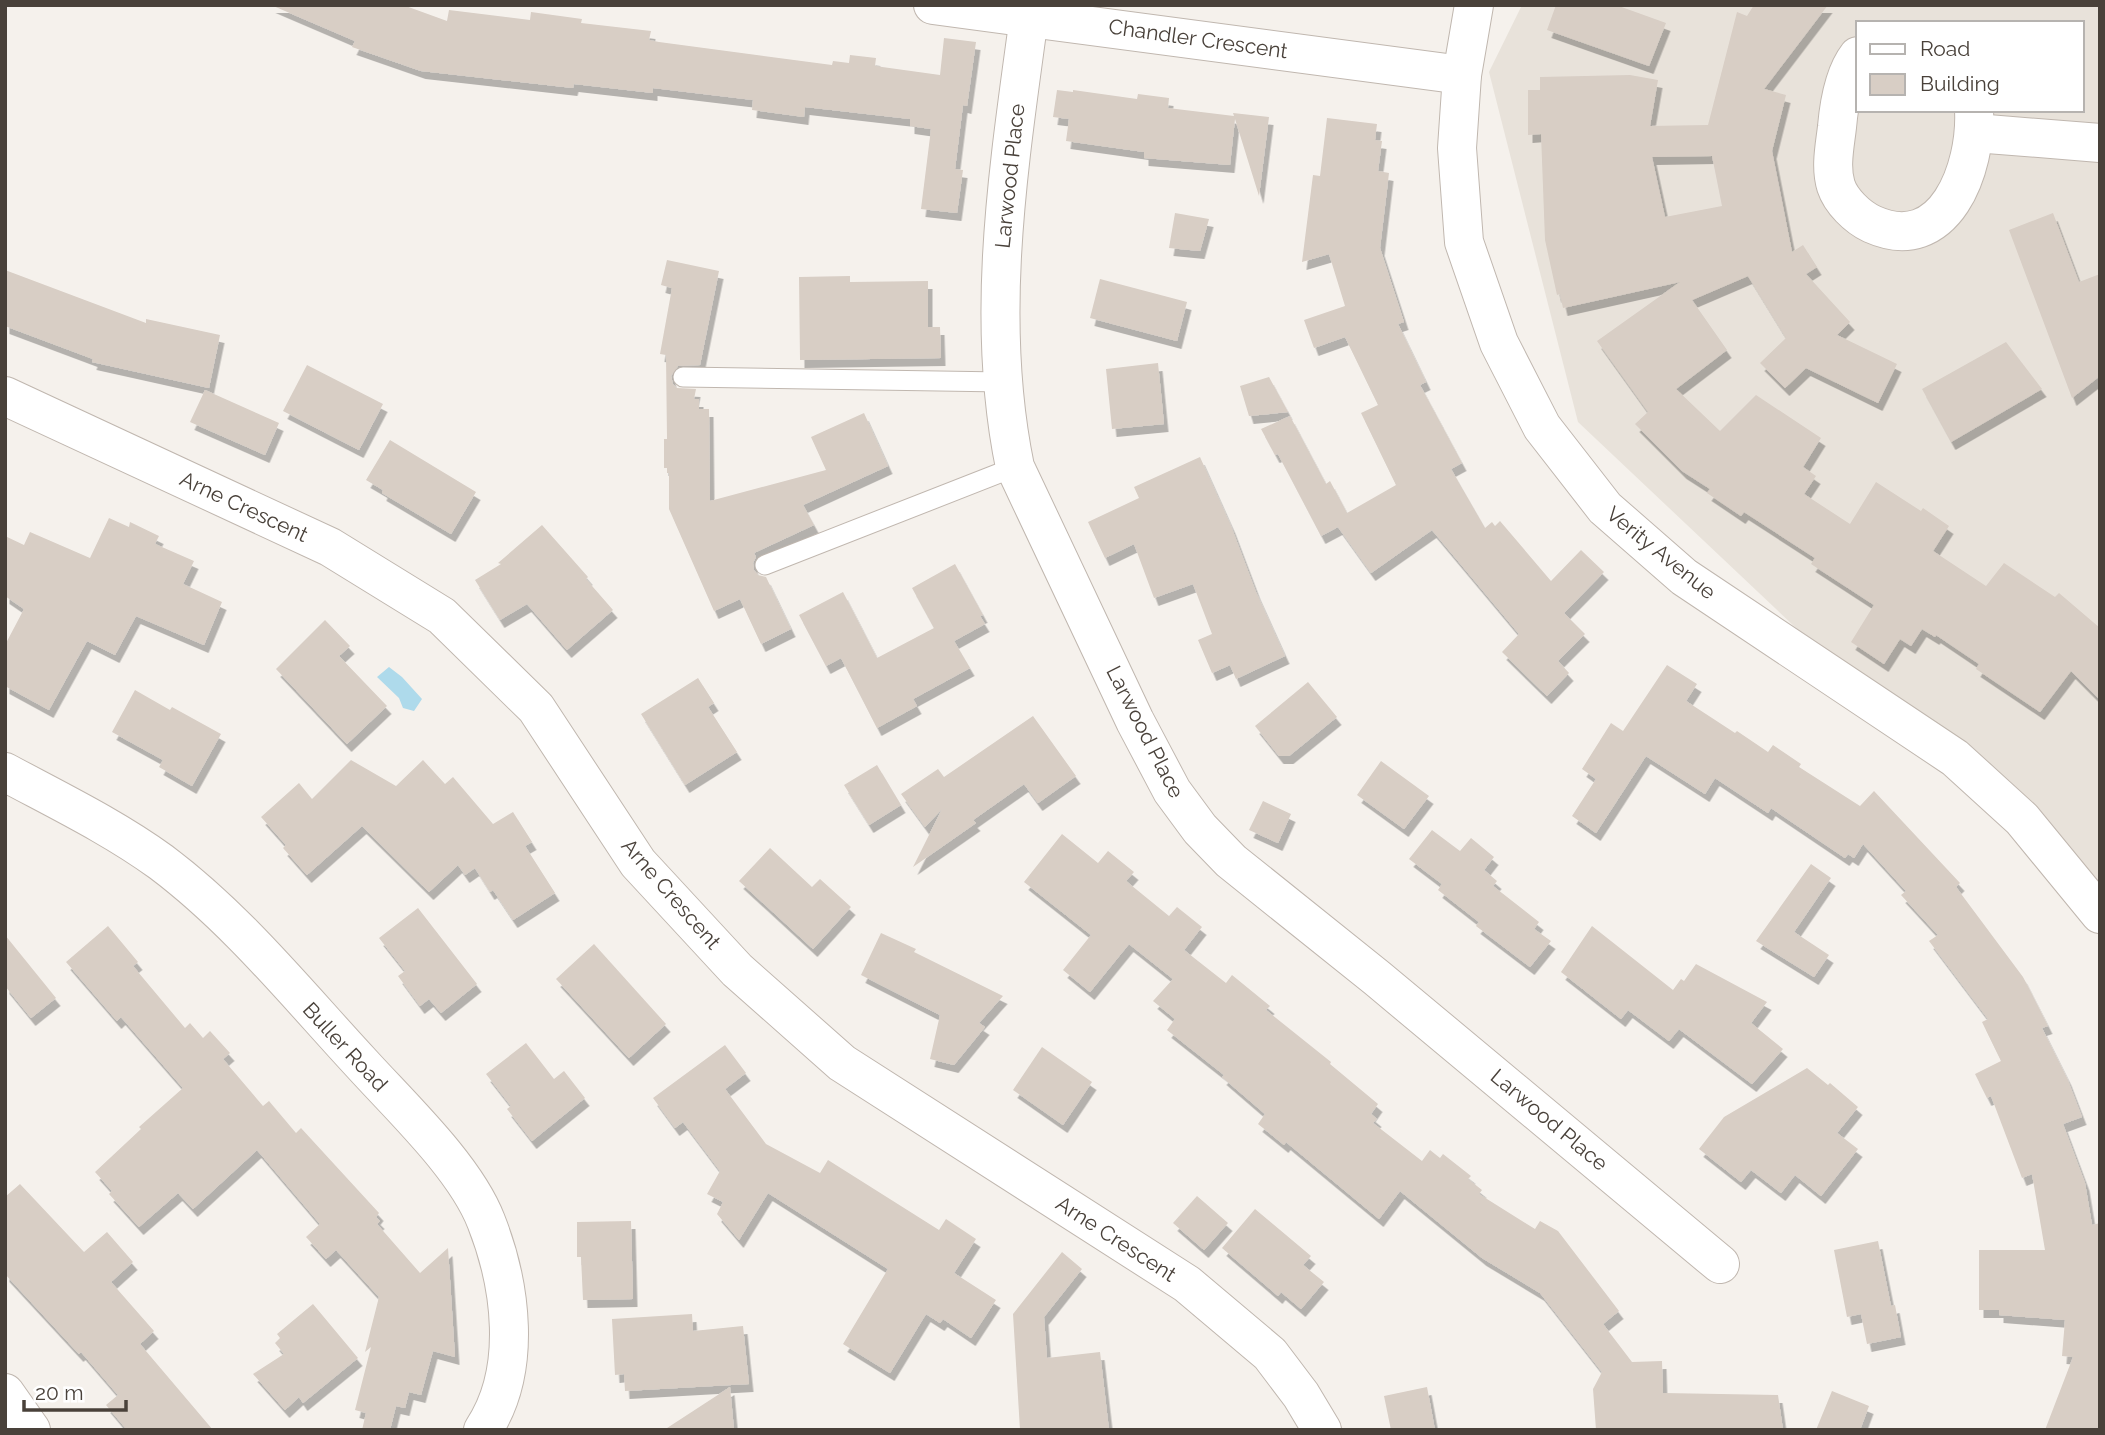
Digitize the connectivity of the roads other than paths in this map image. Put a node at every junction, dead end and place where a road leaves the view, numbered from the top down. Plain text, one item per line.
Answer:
1 (933, 5) edge
2 (1474, 5) edge
3 (1029, 17) junction
4 (1856, 60) edge
5 (1462, 75) junction
6 (1975, 121) edge
7 (2100, 143) edge
8 (683, 377) dead end
9 (1003, 382) junction
10 (5, 396) edge
11 (1015, 467) junction
12 (765, 565) dead end
13 (5, 772) edge
14 (2100, 914) edge
15 (1720, 1264) dead end
16 (5, 1393) edge
17 (31, 1430) edge
18 (483, 1430) edge
19 (1322, 1430) edge

1 - 3 street, Chandler Crescent
2 - 5 street, Verity Avenue
3 - 5 street, Chandler Crescent
3 - 9 street, Larwood Place
4 - 6 street
5 - 14 street, Verity Avenue
6 - 7 street
8 - 9 lane
9 - 11 street, Larwood Place
10 - 19 street, Arne Crescent
11 - 12 lane
11 - 15 street, Larwood Place
13 - 18 street, Buller Road
16 - 17 street

